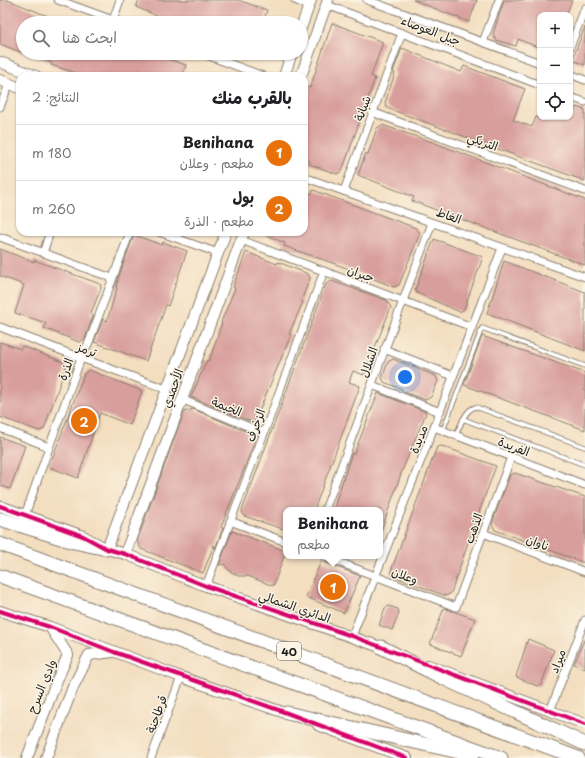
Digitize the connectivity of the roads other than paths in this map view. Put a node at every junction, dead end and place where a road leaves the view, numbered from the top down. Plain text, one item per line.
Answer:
1 (58, 0) edge
2 (120, 0) edge
3 (295, 0) edge
4 (367, 0) edge
5 (499, 0) edge
6 (311, 2) edge
7 (327, 3) edge
8 (585, 8) edge
9 (102, 16) edge
10 (114, 16) edge
11 (306, 16) edge
12 (402, 33) junction
13 (573, 39) edge
14 (483, 42) junction
15 (308, 56) edge
16 (220, 60) edge
17 (290, 60) edge
18 (307, 60) edge
19 (0, 62) edge
20 (537, 62) edge
21 (26, 72) edge
22 (252, 72) edge
23 (285, 72) edge
24 (302, 72) edge
25 (573, 75) edge
26 (585, 80) edge
27 (4, 82) edge
28 (537, 85) edge
29 (16, 86) edge
30 (573, 98) edge
31 (585, 102) edge
32 (0, 108) edge
33 (372, 112) junction
34 (308, 178) edge
35 (344, 191) junction
36 (585, 191) edge
37 (432, 223) junction
38 (49, 236) edge
39 (128, 236) edge
40 (170, 236) edge
41 (224, 236) edge
42 (243, 236) edge
43 (0, 237) edge
44 (502, 248) junction
45 (43, 253) junction
46 (218, 253) junction
47 (324, 271) junction
48 (112, 278) junction
49 (585, 278) edge
50 (403, 300) junction
51 (0, 327) edge
52 (472, 327) junction
53 (384, 349) junction
54 (81, 358) junction
55 (585, 366) edge
56 (453, 376) junction
57 (372, 385) junction
58 (166, 389) junction
59 (181, 399) junction
60 (440, 412) junction
61 (463, 419) junction
62 (434, 427) junction
63 (0, 428) edge
64 (443, 430) junction
65 (264, 433) junction
66 (456, 435) junction
67 (49, 446) junction
68 (585, 447) edge
69 (511, 457) junction
70 (585, 465) edge
71 (585, 485) edge
72 (0, 506) edge
73 (325, 507) edge
74 (25, 515) junction
75 (0, 519) edge
76 (230, 521) junction
77 (483, 533) junction
78 (283, 541) edge
79 (0, 544) edge
80 (107, 549) junction
81 (125, 554) junction
82 (383, 558) edge
83 (331, 559) edge
84 (383, 559) edge
85 (585, 572) edge
86 (0, 576) edge
87 (376, 576) junction
88 (206, 586) junction
89 (456, 607) joint
90 (0, 610) edge
91 (585, 620) edge
92 (50, 627) junction
93 (352, 636) junction
94 (381, 647) junction
95 (114, 652) junction
96 (181, 677) junction
97 (57, 680) junction
98 (73, 687) junction
99 (550, 710) junction
100 (287, 713) junction
101 (585, 724) edge
102 (585, 744) edge
103 (27, 758) edge
104 (46, 758) edge
105 (152, 758) edge
106 (407, 758) edge
107 (485, 758) edge
108 (501, 758) edge
109 (578, 758) edge

1 - 9 street
2 - 10 street
3 - 6 street
4 - 14 street, جبل العوصاء
5 - 14 street
6 - 7 street, جبل العوصاء
6 - 11 street
7 - 12 street, جبل العوصاء
7 - 15 street
8 - 13 street
12 - 28 street, جبل العوصاء
12 - 33 street, شبانة
14 - 20 street, جبل العوصاء
16 - 22 street
17 - 23 street
18 - 24 street
19 - 21 street
25 - 26 street
27 - 29 street
27 - 32 street
30 - 31 street
33 - 35 street, شبانة
33 - 36 street, التريكي
34 - 35 street, الغاط
35 - 37 street, الغاط
37 - 44 street, الغاط
37 - 50 street, الشلال
38 - 45 street
39 - 48 street, الذرة
40 - 46 street
41 - 46 street, الأحمدي
42 - 47 street, جبران
42 - 59 street, الأحمدي
43 - 45 street
44 - 49 street, الغاط
44 - 52 street, مديدة
45 - 48 street
46 - 58 street, الأحمدي
47 - 50 street, جبران
47 - 65 street, الزخرف
48 - 54 street, الذرة
50 - 52 street, جبران
50 - 53 street, الشلال
51 - 54 street, ترمز
52 - 56 street, مديدة
53 - 56 street
53 - 57 street, الشلال
54 - 58 street, ترمز
54 - 67 street, الذرة
55 - 64 lane
56 - 60 street, مديدة
57 - 60 street
57 - 73 street, الشلال
58 - 80 street, الأحمدي
59 - 65 street, الخيمة
59 - 81 street, الأحمدي
60 - 62 street, مديدة
61 - 66 lane
61 - 68 lane
61 - 70 lane
62 - 64 street, الفريدة
62 - 82 street, مديدة
63 - 67 street
64 - 66 street, الفريدة
65 - 76 street, الزخرف
66 - 69 street, الفريدة
67 - 74 street, الذرة
69 - 71 street, الفريدة
69 - 77 street, الذهب
72 - 74 street, الدائري الشمالي
74 - 80 street, الدائري الشمالي
75 - 80 highway
76 - 78 street
76 - 88 street, الزخرف
77 - 85 street, ناوان
77 - 89 street, الذهب
79 - 109 highway, 40
80 - 81 street, الدائري الشمالي
81 - 88 street, الدائري الشمالي
83 - 87 street, وعلان
84 - 87 street, مديدة
86 - 108 highway, 40
87 - 89 street, وعلان
87 - 93 street, مديدة
88 - 93 street, الدائري الشمالي
90 - 92 street
91 - 99 street, ميراد
92 - 95 street
92 - 97 street, وادي السرح
93 - 94 street, الدائري الشمالي
94 - 99 street, الدائري الشمالي
94 - 102 highway
95 - 96 street
95 - 98 street
96 - 100 street
96 - 105 street, قرطاجنة
97 - 98 street
97 - 103 street, وادي السرح
98 - 104 street
99 - 101 street, الدائري الشمالي
100 - 106 street
100 - 107 highway

